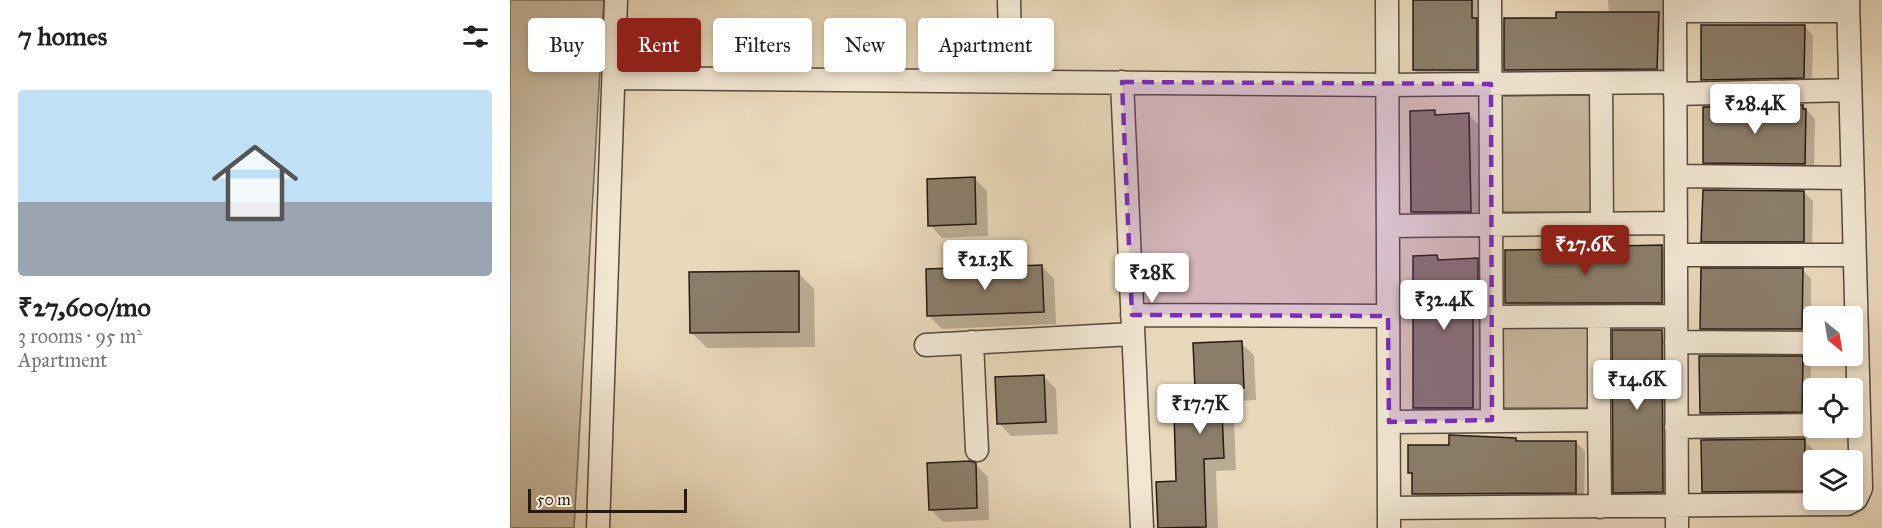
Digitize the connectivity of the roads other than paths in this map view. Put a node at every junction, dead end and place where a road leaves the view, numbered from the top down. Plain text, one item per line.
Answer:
1 (616, 0) edge
2 (1009, 0) edge
3 (1387, 0) edge
4 (1490, 0) edge
5 (1848, 5) edge
6 (1675, 6) edge
7 (614, 78) junction
8 (1011, 82) junction
9 (1122, 82) junction
10 (1601, 83) junction
11 (1491, 84) junction
12 (1388, 85) junction
13 (1675, 88) junction
14 (1850, 90) junction
15 (1676, 176) junction
16 (1852, 178) junction
17 (1602, 224) junction
18 (1676, 224) junction
19 (1491, 225) junction
20 (1388, 226) junction
21 (1676, 255) junction
22 (1853, 255) junction
23 (1854, 306) edge
24 (1388, 316) junction
25 (1676, 316) junction
26 (1491, 317) junction
27 (1599, 317) junction
28 (1132, 324) junction
29 (972, 342) junction
30 (1676, 342) junction
31 (1803, 343) edge
32 (926, 345) dead end
33 (1492, 420) junction
34 (1599, 420) junction
35 (1389, 422) junction
36 (1803, 425) edge
37 (1676, 427) junction
38 (1856, 438) edge
39 (977, 450) dead end
40 (1600, 507) junction
41 (1677, 517) edge
42 (1389, 518) edge
43 (598, 528) edge
44 (1142, 528) edge

1 - 7 street
2 - 8 street
3 - 12 street
4 - 11 street
5 - 6 street
5 - 14 street
6 - 13 street
7 - 8 street
7 - 43 street
8 - 9 street
9 - 12 street
9 - 28 street
10 - 11 street
10 - 13 street
10 - 17 street
11 - 12 street
11 - 19 street
12 - 20 street
13 - 14 street
13 - 15 street
14 - 16 street
15 - 16 street
15 - 18 street
16 - 22 street
17 - 18 street
17 - 19 street
18 - 21 street
19 - 20 street
19 - 26 street
20 - 24 street
21 - 22 street
21 - 25 street
22 - 23 street
24 - 28 street
24 - 35 street
25 - 27 street
25 - 30 street
26 - 27 street
26 - 33 street
27 - 34 street
28 - 29 street
28 - 44 street
29 - 32 street
29 - 39 street
30 - 31 street
30 - 37 street
33 - 34 street
33 - 35 street
34 - 40 street
35 - 42 street
36 - 37 street
37 - 41 street
38 - 41 street
40 - 41 street
40 - 42 street

